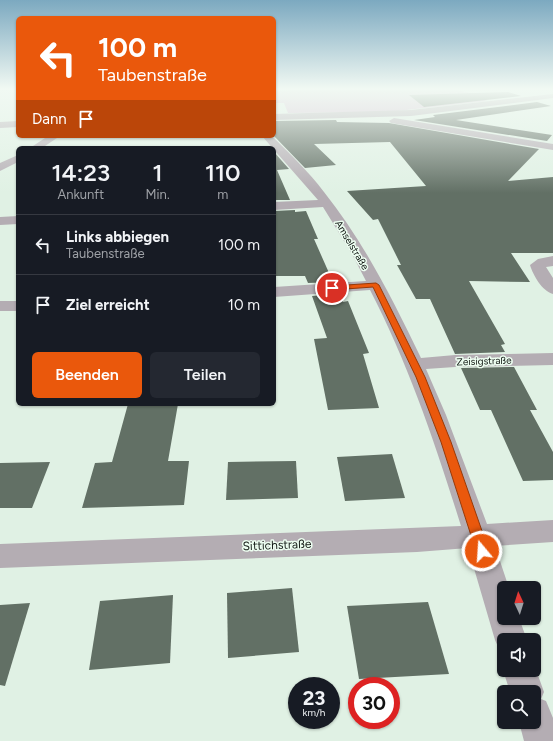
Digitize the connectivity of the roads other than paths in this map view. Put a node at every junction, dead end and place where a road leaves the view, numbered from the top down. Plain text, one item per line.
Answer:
1 (16, 124) edge
2 (407, 124) edge
3 (0, 125) edge
4 (52, 138) edge
5 (269, 138) edge
6 (38, 146) edge
7 (553, 147) edge
8 (16, 159) edge
9 (0, 168) edge
10 (326, 203) junction
11 (276, 206) edge
12 (16, 220) edge
13 (0, 221) edge
14 (553, 261) edge
15 (376, 285) junction
16 (553, 289) edge
17 (276, 292) edge
18 (0, 306) edge
19 (16, 306) edge
20 (553, 359) edge
21 (415, 364) junction
22 (553, 531) edge
23 (478, 536) junction
24 (0, 556) edge
25 (509, 633) edge
26 (539, 729) edge
27 (542, 741) edge

1 - 3 street
2 - 7 street
4 - 6 street
5 - 10 street, Amselstraße
8 - 9 street
10 - 11 street
10 - 15 street, Amselstraße
12 - 13 street
14 - 16 street
15 - 17 street
15 - 21 street, Amselstraße
18 - 19 street
20 - 21 street, Zeisigstraße
21 - 23 street, Amselstraße
22 - 23 street, Sittichstraße
23 - 24 street, Sittichstraße
23 - 25 street, Amselstraße
26 - 27 street

